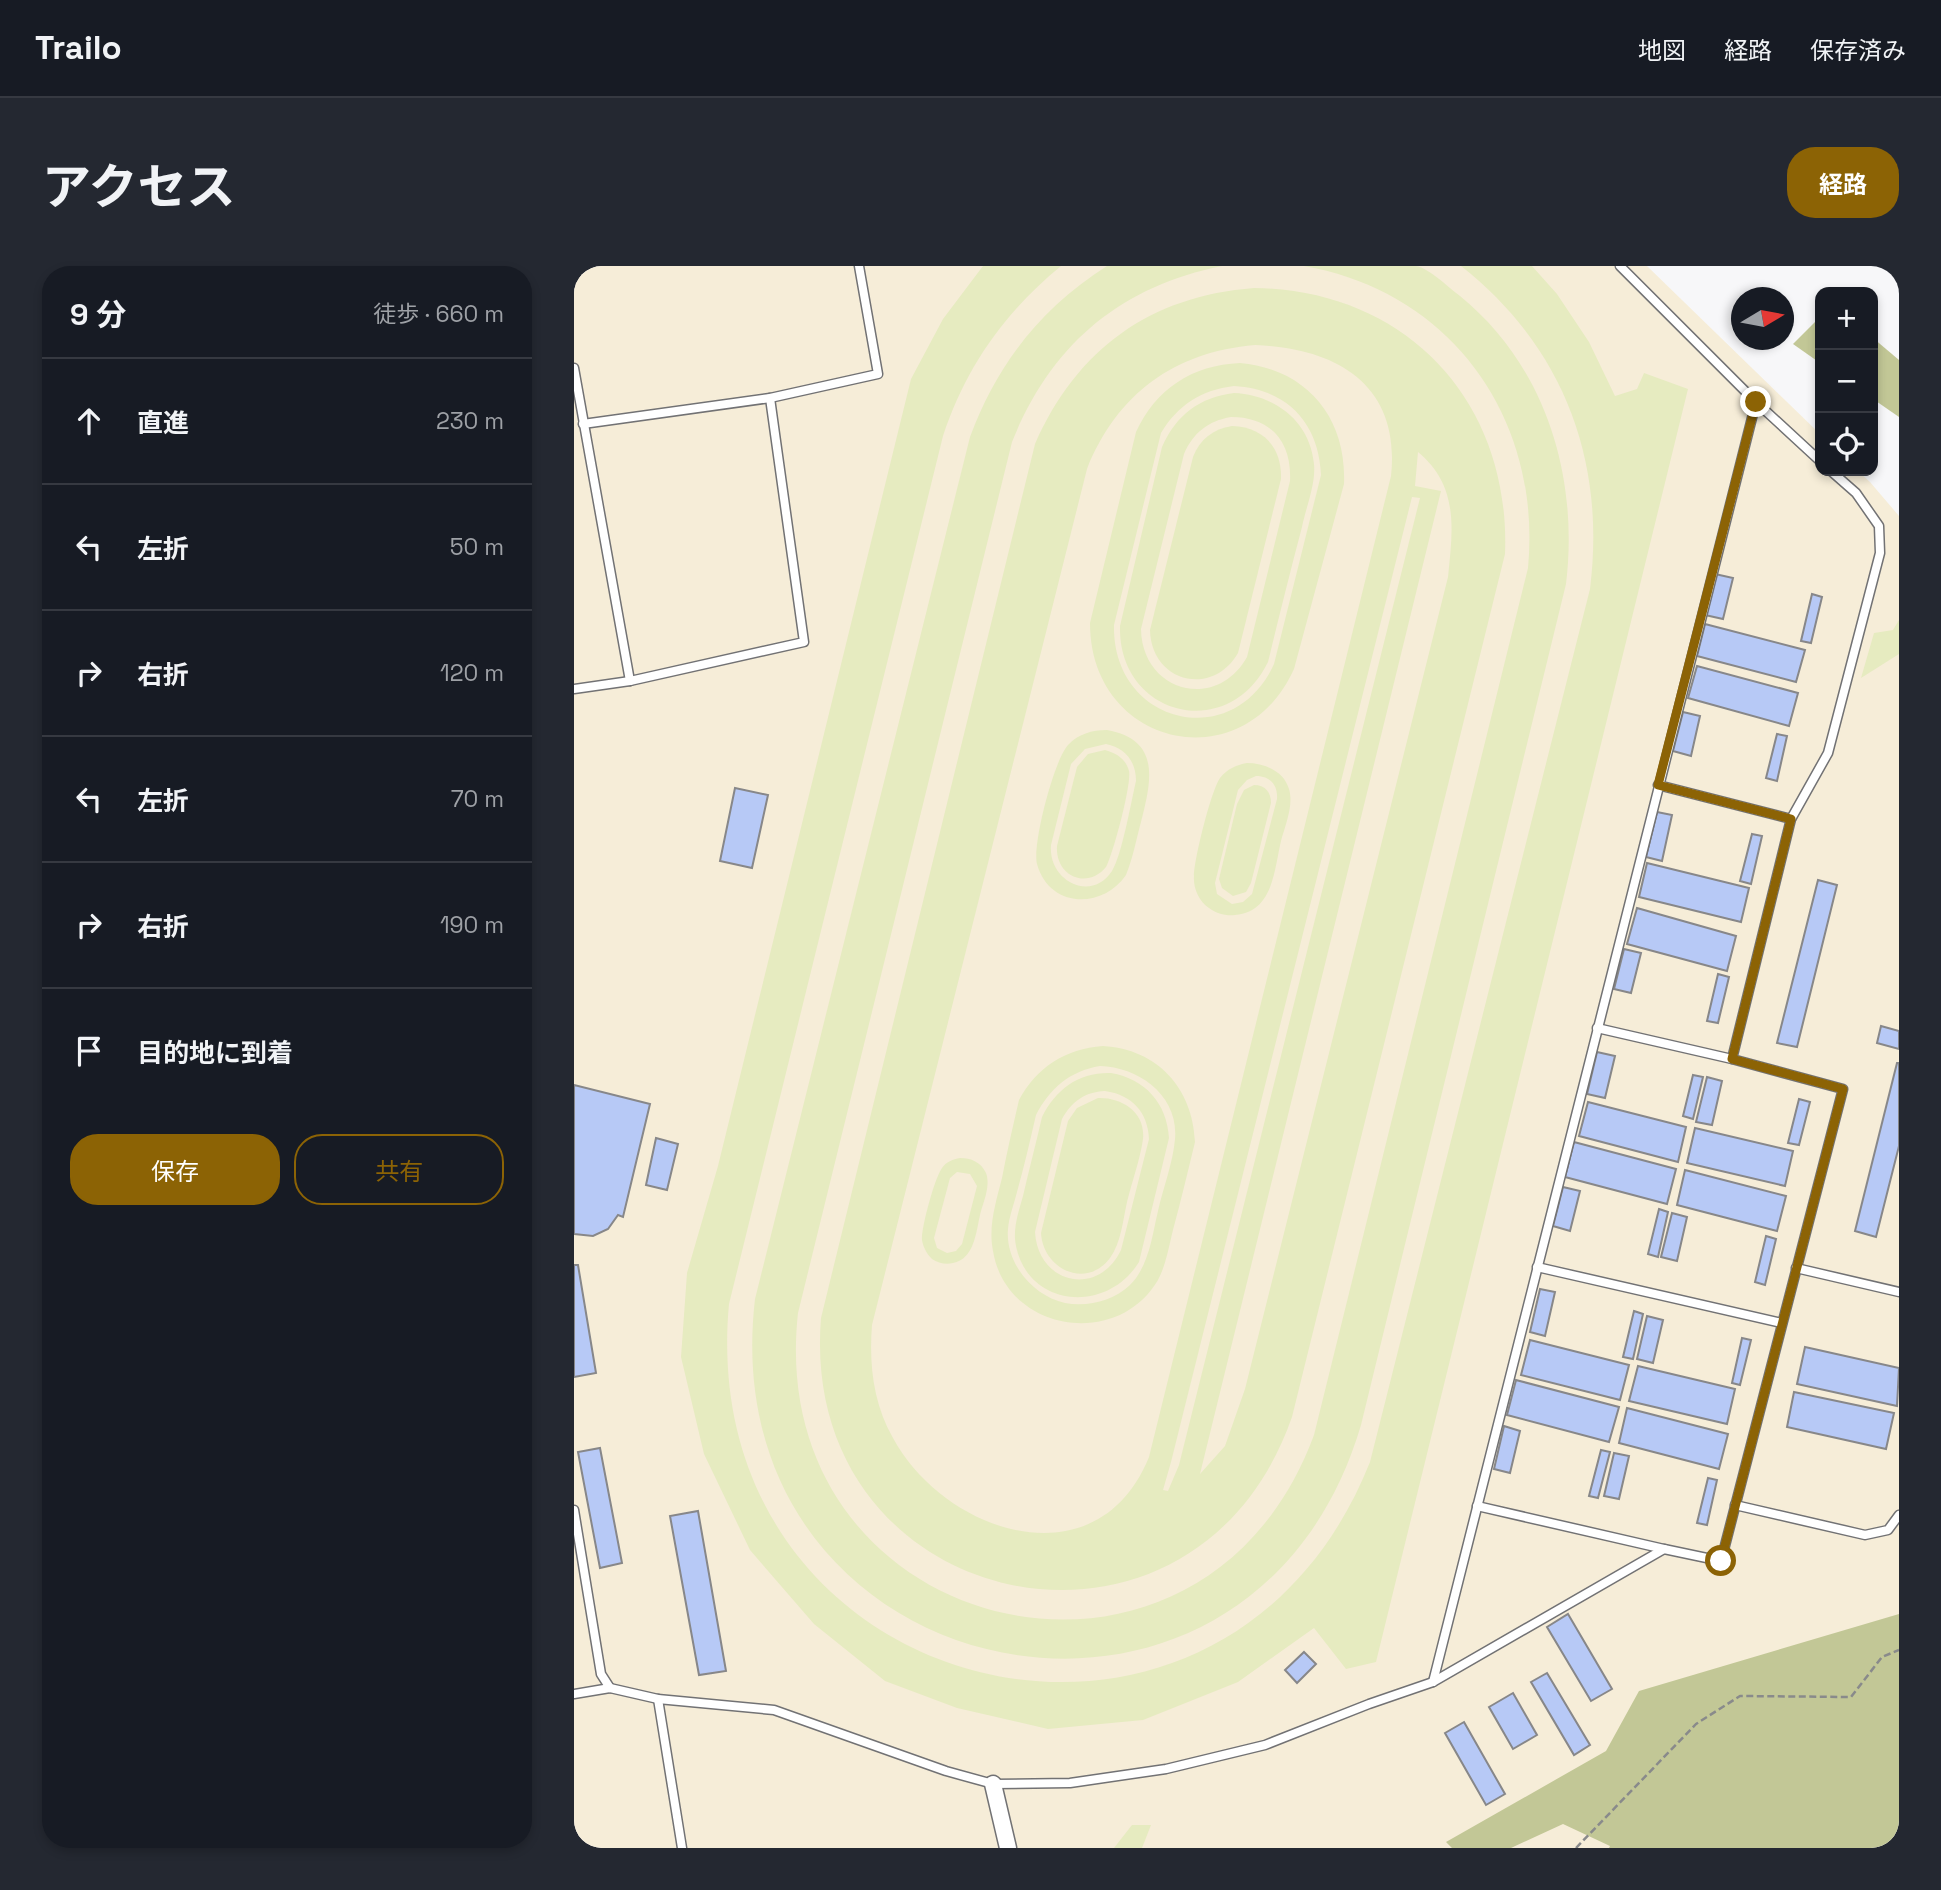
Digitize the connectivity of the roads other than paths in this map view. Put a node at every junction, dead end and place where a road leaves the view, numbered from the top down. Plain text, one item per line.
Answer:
1 (859, 266) edge
2 (1620, 266) edge
3 (574, 368) edge
4 (770, 398) junction
5 (1756, 402) junction
6 (583, 424) junction
7 (1815, 456) edge
8 (1837, 476) edge
9 (630, 681) junction
10 (574, 689) edge
11 (1658, 785) junction
12 (1791, 819) junction
13 (1597, 1028) junction
14 (1732, 1059) junction
15 (1537, 1267) junction
16 (1796, 1268) junction
17 (1899, 1292) edge
18 (1782, 1323) junction
19 (1735, 1505) junction
20 (1477, 1506) junction
21 (574, 1510) edge
22 (1899, 1515) edge
23 (1664, 1549) junction
24 (1433, 1682) junction
25 (610, 1688) junction
26 (574, 1694) edge
27 (658, 1699) junction
28 (993, 1784) junction
29 (682, 1848) edge
30 (1008, 1848) edge

1 - 4 lane
2 - 5 lane
3 - 6 lane
4 - 6 lane
4 - 9 lane
5 - 7 lane
5 - 11 lane
6 - 9 lane
8 - 12 lane
9 - 10 lane
11 - 12 lane
11 - 13 lane
12 - 14 lane
13 - 14 lane
13 - 15 lane
14 - 16 lane
15 - 18 lane
15 - 20 lane
16 - 17 lane
16 - 18 lane
18 - 19 lane
19 - 22 lane
19 - 23 lane
20 - 23 lane
20 - 24 lane
21 - 25 lane
23 - 24 lane
24 - 28 lane
25 - 26 lane
25 - 27 lane
27 - 28 lane
27 - 29 lane
28 - 30 street

